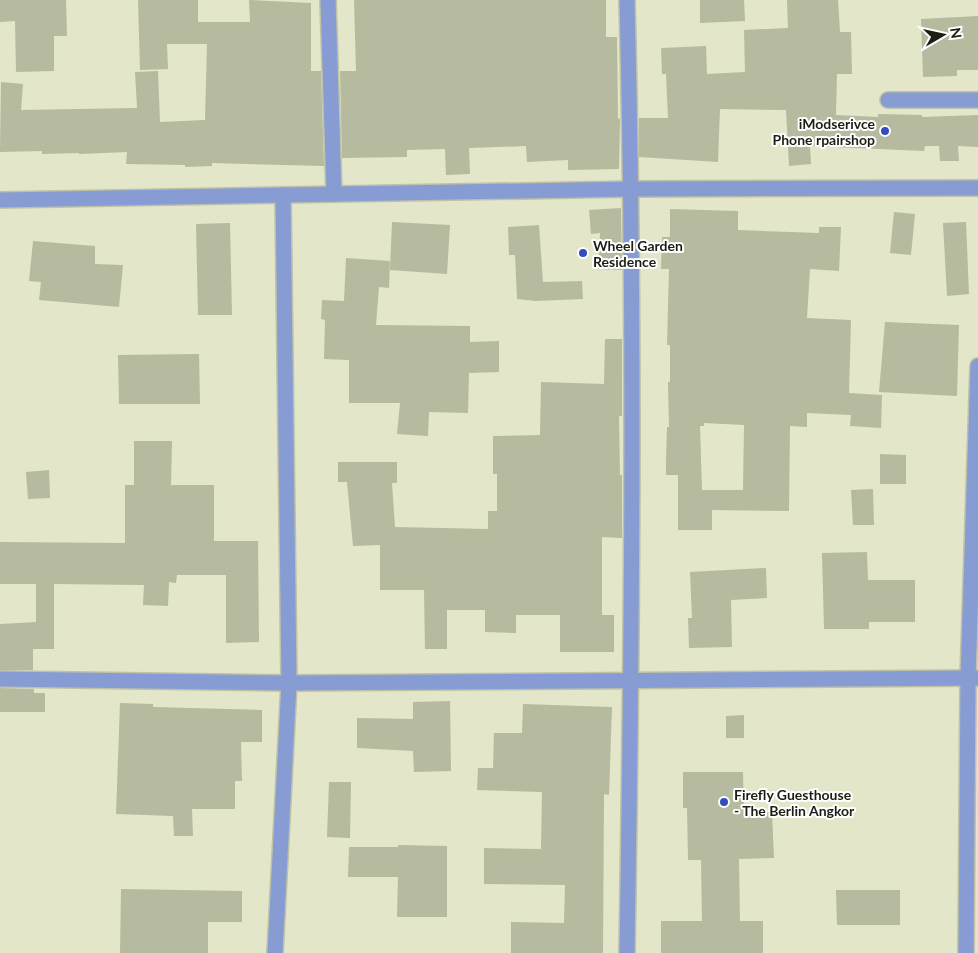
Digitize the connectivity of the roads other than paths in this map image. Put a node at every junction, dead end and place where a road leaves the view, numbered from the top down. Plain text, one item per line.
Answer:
1 (328, 0) edge
2 (627, 0) edge
3 (888, 100) dead end
4 (978, 100) edge
5 (978, 188) edge
6 (632, 189) junction
7 (334, 194) junction
8 (284, 195) junction
9 (0, 200) edge
10 (978, 366) edge
11 (973, 678) edge
12 (0, 679) edge
13 (631, 681) junction
14 (289, 684) junction
15 (275, 953) edge
16 (627, 953) edge
17 (966, 953) edge

1 - 7 street
2 - 6 street
3 - 4 street
5 - 6 street
6 - 7 street
6 - 13 street
7 - 8 street
8 - 9 street
8 - 14 street
10 - 11 street
11 - 13 street
11 - 17 street
12 - 14 street
13 - 14 street
13 - 16 street
14 - 15 street

